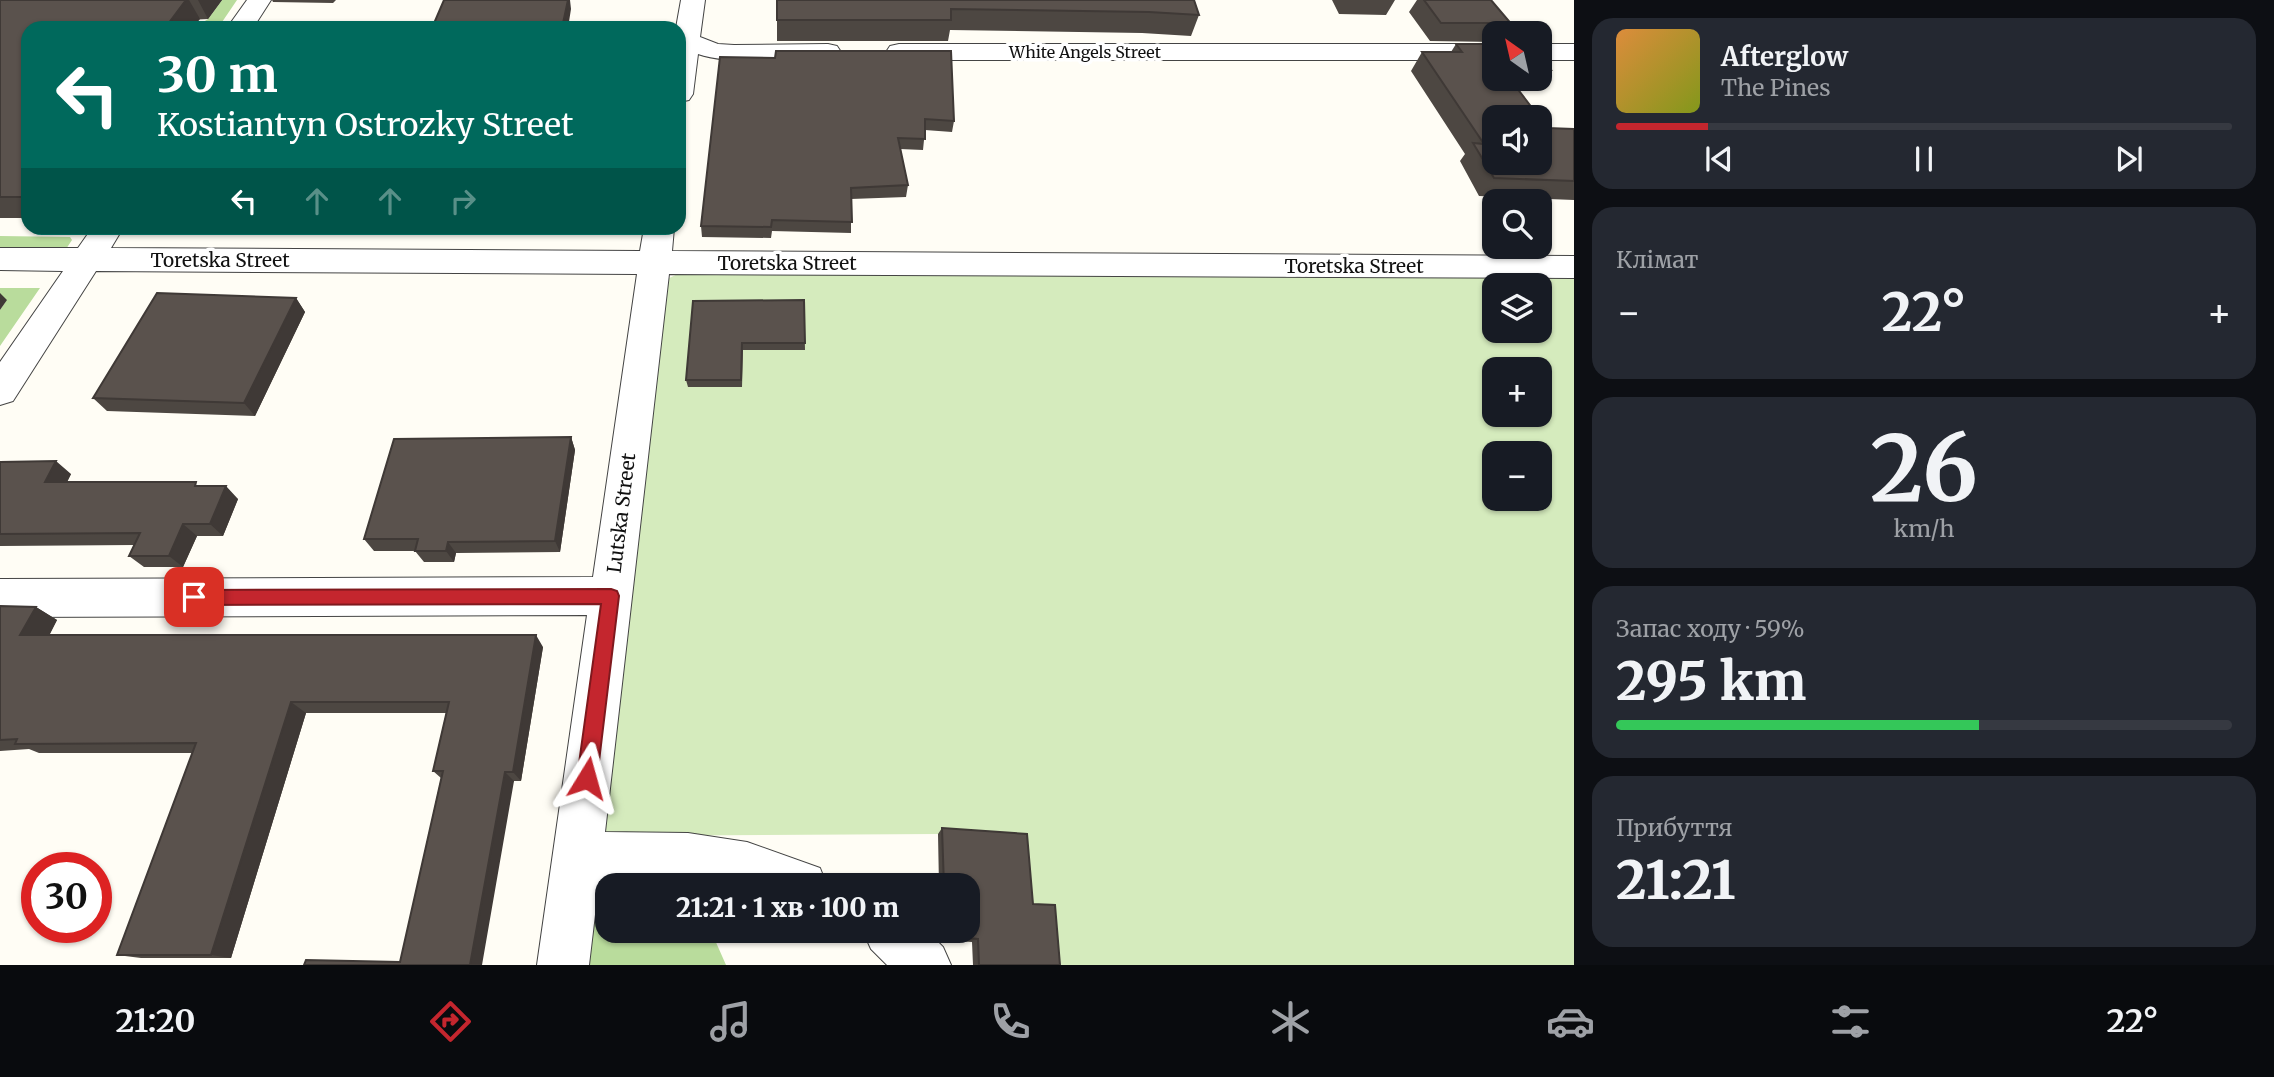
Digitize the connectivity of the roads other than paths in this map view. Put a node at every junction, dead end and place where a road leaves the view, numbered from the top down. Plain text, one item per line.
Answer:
1 (259, 0) edge
2 (693, 0) edge
3 (245, 21) edge
4 (686, 29) edge
5 (686, 42) edge
6 (1482, 52) edge
7 (1552, 52) edge
8 (1574, 52) edge
9 (103, 235) edge
10 (656, 245) edge
11 (0, 258) edge
12 (87, 260) junction
13 (1574, 267) edge
14 (0, 391) edge
15 (611, 596) junction
16 (0, 598) edge
17 (577, 856) junction
18 (764, 873) edge
19 (902, 943) edge
20 (563, 965) edge
21 (925, 965) edge

1 - 3 street
2 - 4 street
5 - 6 street, White Angels Street
7 - 8 street
9 - 12 street
10 - 12 street, Toretska Street
10 - 13 street, Toretska Street
10 - 15 street, Lutska Street
11 - 12 street, Toretska Street
12 - 14 street
15 - 16 street
15 - 17 street, Lutska Street
17 - 18 street
17 - 20 street, Lutska Street
19 - 21 street

